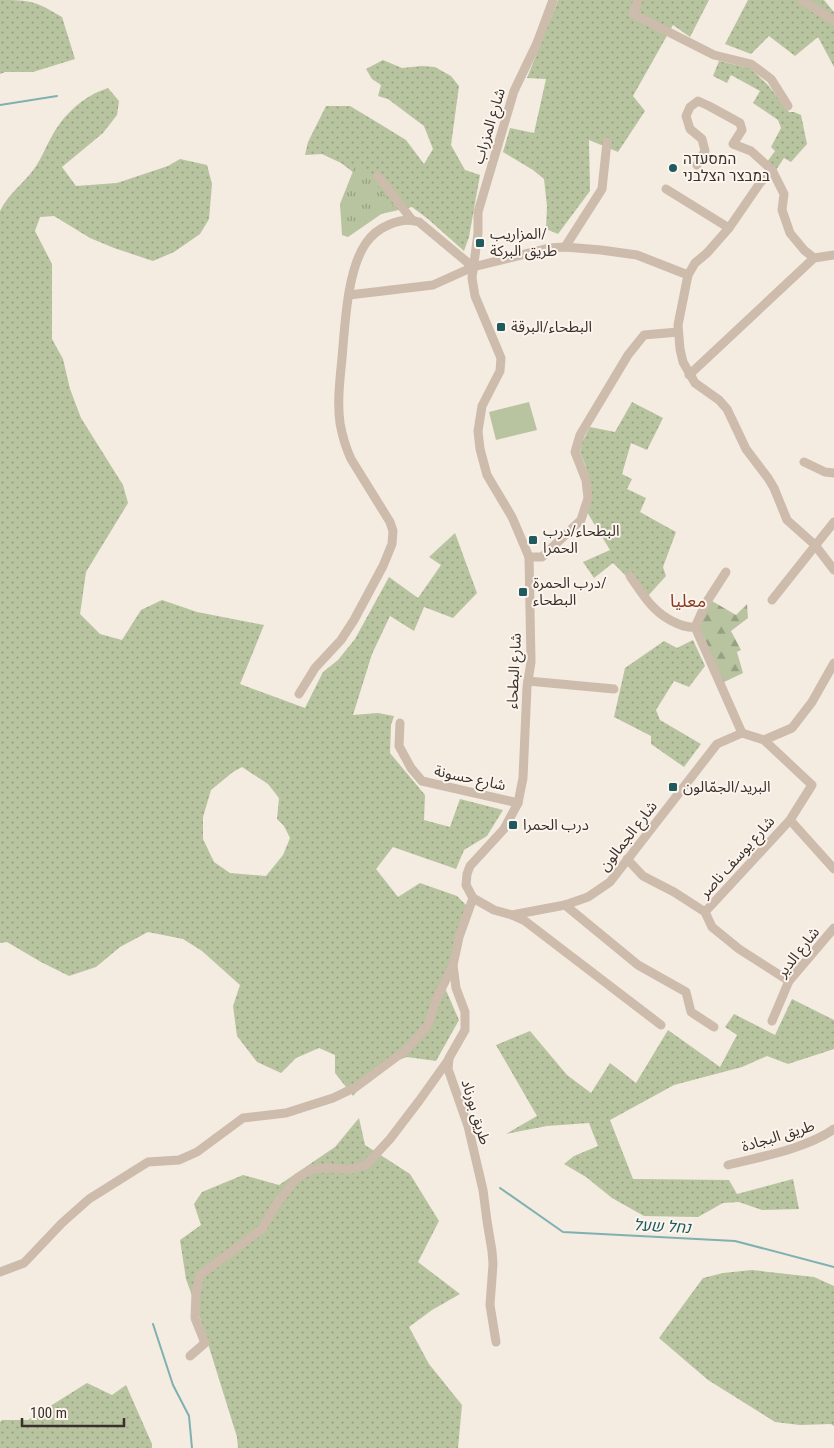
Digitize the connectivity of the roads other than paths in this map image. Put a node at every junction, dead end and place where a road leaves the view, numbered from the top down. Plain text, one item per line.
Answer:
1 (553, 0) edge
2 (638, 0) edge
3 (802, 0) edge
4 (834, 21) edge
5 (788, 106) dead end
6 (607, 142) dead end
7 (697, 165) dead end
8 (772, 170) junction
9 (378, 176) dead end
10 (666, 189) dead end
11 (412, 220) junction
12 (729, 228) junction
13 (565, 247) junction
14 (834, 255) edge
15 (814, 258) junction
16 (473, 267) junction
17 (688, 275) junction
18 (349, 296) junction
19 (678, 332) junction
20 (689, 376) junction
21 (804, 462) dead end
22 (834, 473) edge
23 (834, 522) edge
24 (815, 545) junction
25 (529, 557) junction
26 (834, 570) edge
27 (726, 572) dead end
28 (630, 576) dead end
29 (772, 600) dead end
30 (695, 627) junction
31 (834, 663) edge
32 (528, 681) junction
33 (614, 689) dead end
34 (299, 694) dead end
35 (400, 723) dead end
36 (742, 733) junction
37 (764, 740) junction
38 (518, 803) junction
39 (790, 820) junction
40 (627, 860) junction
41 (834, 869) edge
42 (473, 898) junction
43 (565, 906) junction
44 (706, 912) junction
45 (512, 915) junction
46 (834, 928) edge
47 (453, 965) junction
48 (789, 981) junction
49 (772, 1021) dead end
50 (661, 1025) dead end
51 (714, 1027) dead end
52 (449, 1058) junction
53 (834, 1129) edge
54 (728, 1166) dead end
55 (0, 1272) edge
56 (496, 1342) dead end
57 (190, 1356) dead end

1 - 16 street, شارع المزراب
2 - 5 street
3 - 4 street
6 - 13 street
7 - 8 street
8 - 12 street
8 - 15 street
9 - 11 street
10 - 12 street
11 - 16 street
11 - 18 street
12 - 17 street
13 - 16 street
13 - 17 street
14 - 15 street
15 - 20 street
16 - 18 street
16 - 25 street, شارع البطحاء
17 - 19 street
18 - 34 street
19 - 20 street
19 - 25 street
20 - 24 street
21 - 22 street
23 - 24 street
24 - 26 street
24 - 29 street
25 - 32 street, شارع البطحاء
27 - 30 street
28 - 30 street
30 - 36 street
31 - 37 street
32 - 33 street
32 - 38 street, شارع البطحاء
35 - 38 street, شارع حسونة
36 - 37 street
36 - 40 street, شارع الجمالون
37 - 39 street, شارع يوسف ناصر
38 - 42 street, شارع البطحاء
39 - 41 street
39 - 44 street, شارع يوسف ناصر
40 - 43 street, شارع الجمالون
40 - 44 street, شارع يوسف ناصر
42 - 45 street, شارع الجمالون
42 - 47 street
43 - 45 street, شارع الجمالون
43 - 51 street
44 - 48 street, شارع يوسف ناصر
45 - 50 street
46 - 48 street, شارع الدير
47 - 52 street
47 - 55 street
48 - 49 street, شارع الدير
52 - 56 street, طريق بورناد
52 - 57 street
53 - 54 street, طريق البجادة

